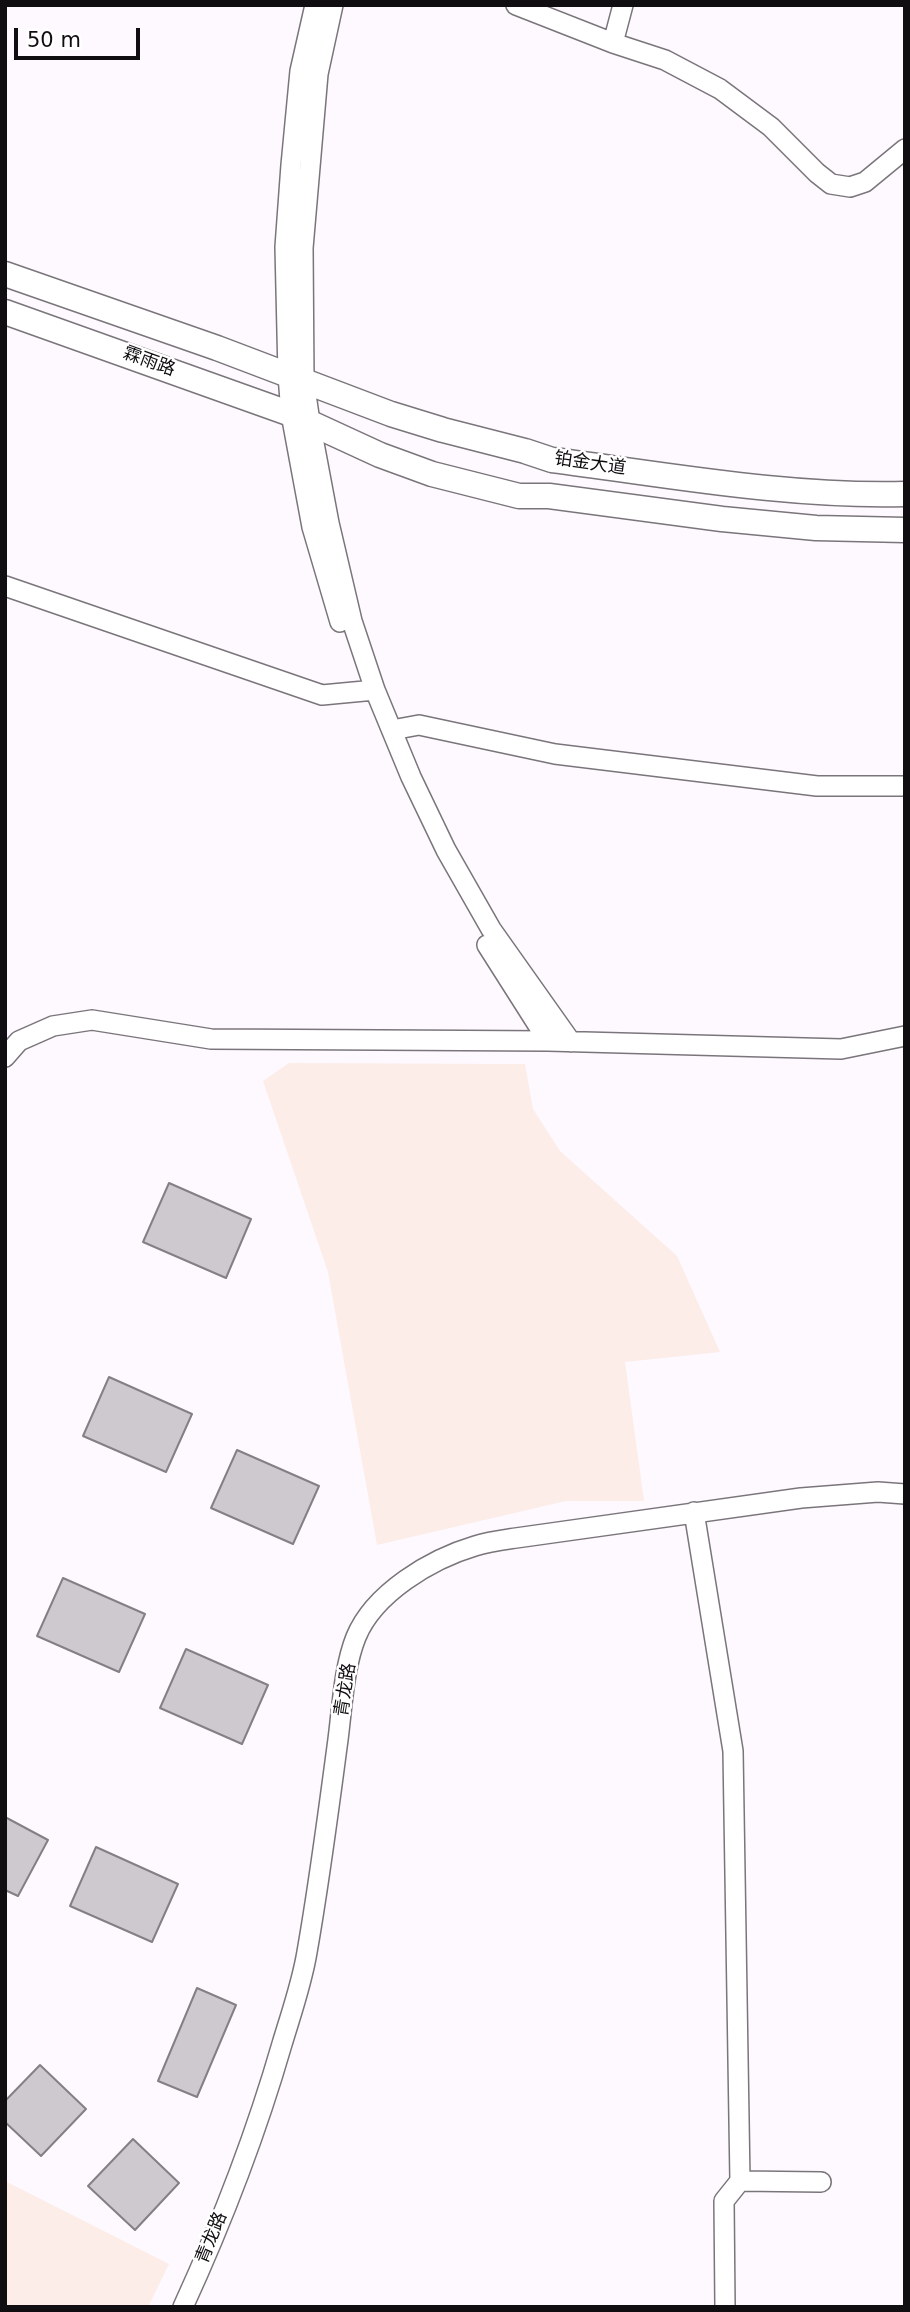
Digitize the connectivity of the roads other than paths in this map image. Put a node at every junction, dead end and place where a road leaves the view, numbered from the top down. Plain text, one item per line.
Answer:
1 (315, 5) edge
2 (333, 5) edge
3 (516, 5) edge
4 (624, 5) edge
5 (613, 43) junction
6 (905, 149) edge
7 (5, 274) edge
8 (5, 312) edge
9 (296, 378) junction
10 (300, 418) junction
11 (905, 494) edge
12 (905, 530) edge
13 (5, 586) edge
14 (368, 690) junction
15 (392, 730) junction
16 (905, 786) edge
17 (905, 1036) edge
18 (548, 1041) junction
19 (571, 1042) junction
20 (5, 1057) edge
21 (905, 1494) edge
22 (694, 1512) junction
23 (740, 2180) junction
24 (821, 2182) dead end
25 (183, 2307) edge
26 (725, 2307) edge

1 - 9 street
2 - 9 street
3 - 5 street
4 - 5 street
5 - 6 street
7 - 9 main road, 霖雨路
8 - 10 main road, 霖雨路
9 - 10 street
9 - 11 main road, 铂金大道
10 - 12 main road, 铂金大道
10 - 14 street
13 - 14 street
14 - 15 street
14 - 18 street
15 - 16 street
15 - 19 street
17 - 19 street
18 - 19 street
18 - 20 street
21 - 22 street, 青龙路
22 - 23 street
22 - 25 street, 青龙路
23 - 24 street
23 - 26 street

